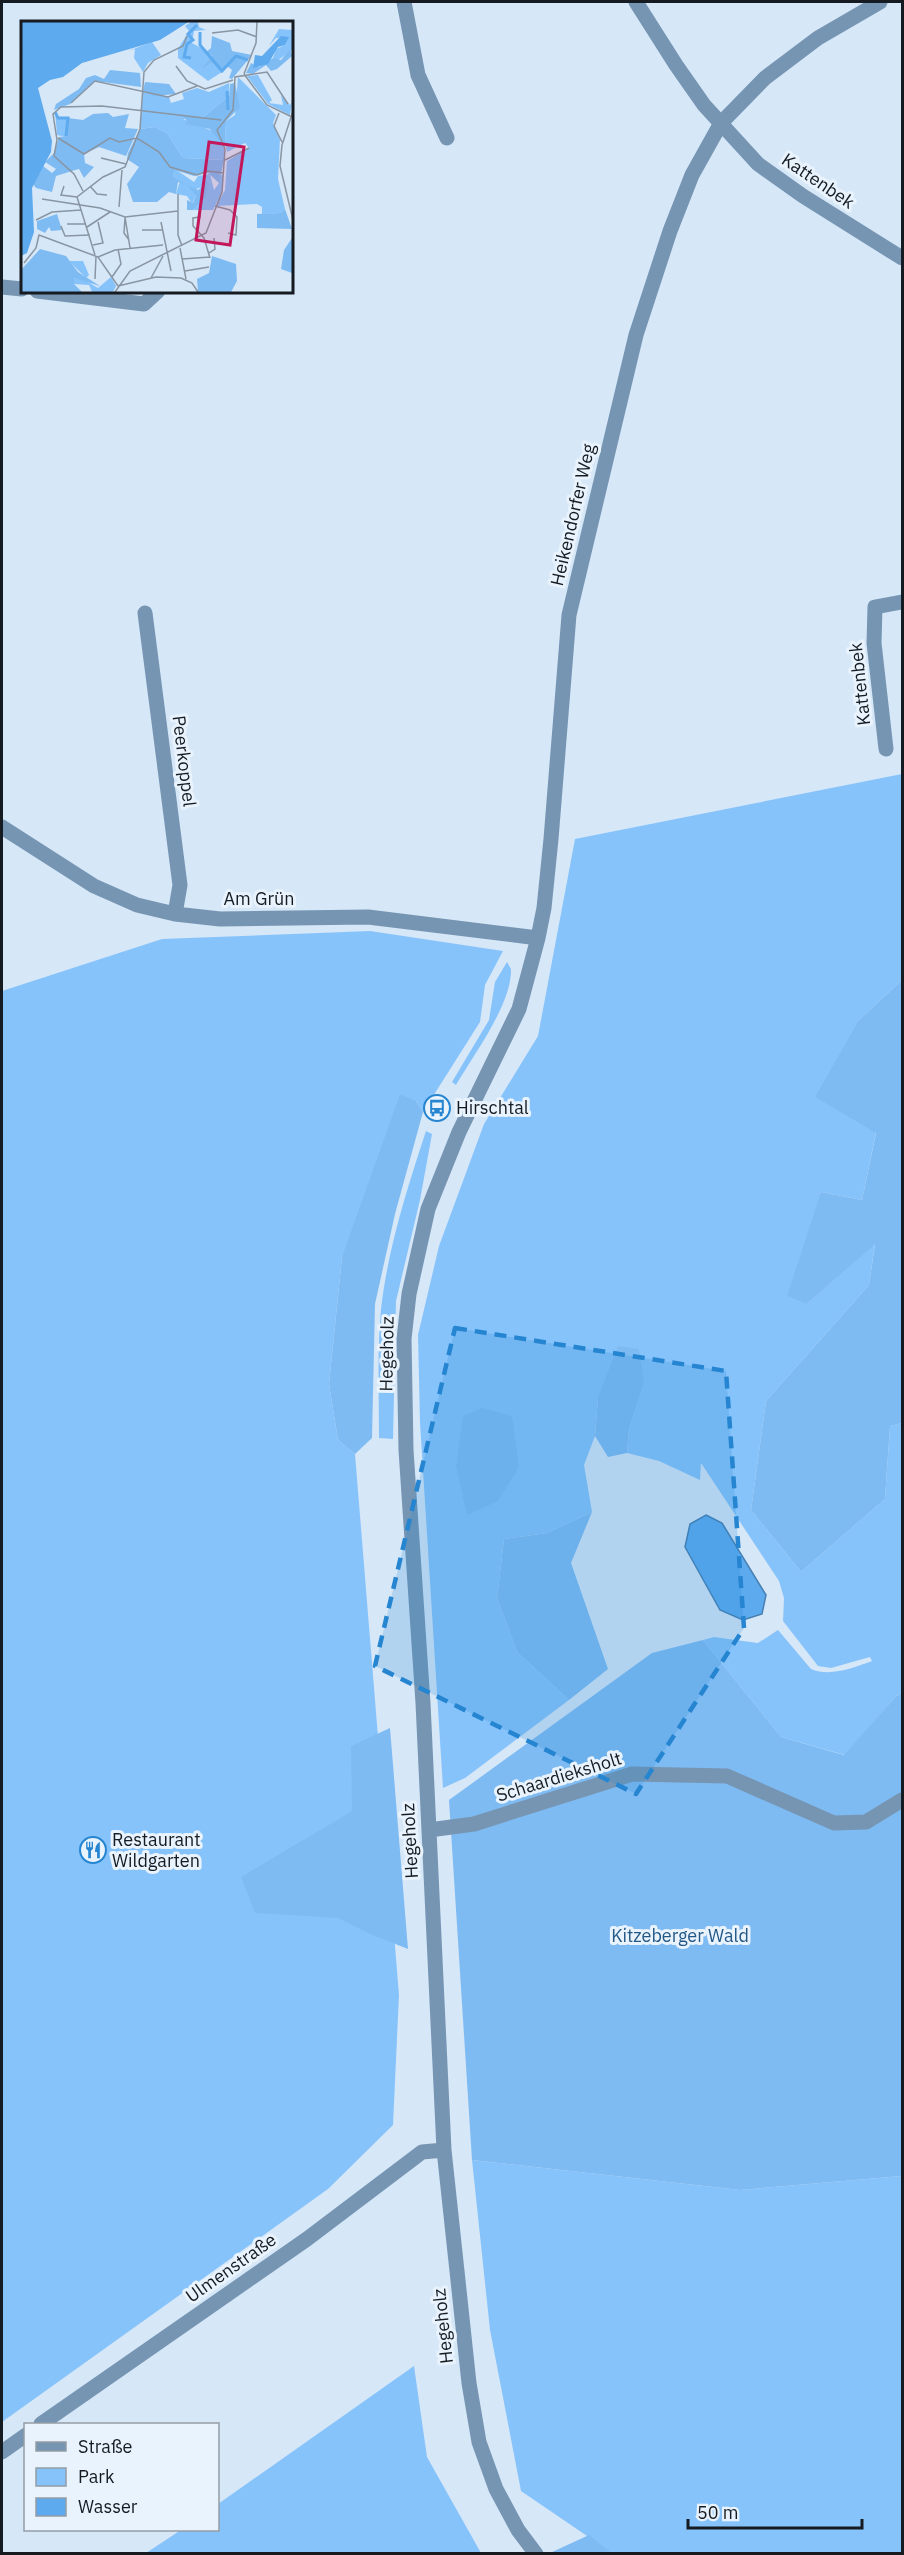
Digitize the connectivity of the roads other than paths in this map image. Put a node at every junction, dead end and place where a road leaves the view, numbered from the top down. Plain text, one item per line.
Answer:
1 (404, 2) edge
2 (636, 2) edge
3 (880, 2) edge
4 (721, 123) junction
5 (447, 138) dead end
6 (903, 258) edge
7 (2, 287) edge
8 (21, 289) edge
9 (53, 292) edge
10 (157, 292) edge
11 (102, 295) edge
12 (903, 602) edge
13 (145, 613) dead end
14 (886, 749) dead end
15 (2, 827) edge
16 (175, 914) junction
17 (538, 938) junction
18 (465, 1120) joint
19 (903, 1800) edge
20 (429, 1830) junction
21 (444, 2150) junction
22 (42, 2423) edge
23 (24, 2436) edge
24 (2, 2452) edge
25 (536, 2553) edge

1 - 5 street
2 - 4 street, Kattenbek
3 - 4 street, Heikendorfer Weg
4 - 6 street, Kattenbek
4 - 17 street, Heikendorfer Weg
7 - 8 street
9 - 11 street
10 - 11 street
12 - 14 street, Kattenbek
13 - 16 street, Peerkoppel
15 - 16 street, Am Grün
16 - 17 street, Am Grün
17 - 18 street, Heikendorfer Weg
18 - 20 street, Hegeholz
19 - 20 street, Schaardieksholt
20 - 21 street, Hegeholz
21 - 22 street, Ulmenstraße
21 - 25 street, Hegeholz
23 - 24 street

